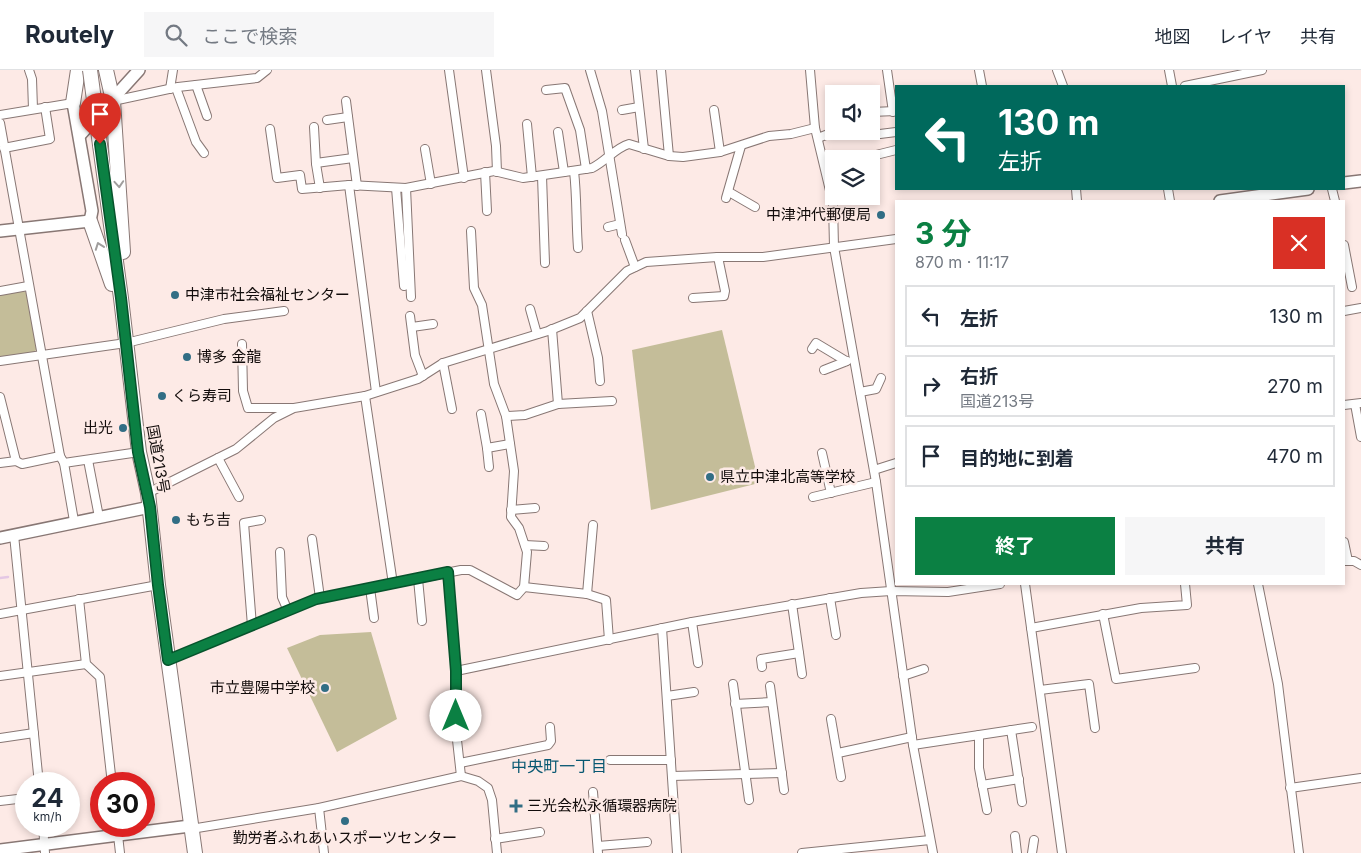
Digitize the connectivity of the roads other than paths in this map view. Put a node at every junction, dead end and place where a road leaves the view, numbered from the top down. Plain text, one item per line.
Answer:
1 (29, 70) edge
2 (78, 70) edge
3 (90, 70) edge
4 (106, 70) edge
5 (139, 70) edge
6 (174, 70) edge
7 (267, 70) edge
8 (449, 70) edge
9 (486, 70) edge
10 (590, 70) edge
11 (635, 70) edge
12 (661, 70) edge
13 (810, 70) edge
14 (887, 70) edge
15 (979, 70) edge
16 (1057, 70) edge
17 (1169, 70) edge
18 (1262, 70) edge
19 (196, 85) junction
20 (982, 85) edge
21 (1063, 85) edge
22 (1172, 85) edge
23 (1190, 85) edge
24 (173, 88) junction
25 (546, 90) dead end
26 (112, 101) junction
27 (346, 101) dead end
28 (73, 103) junction
29 (46, 107) junction
30 (639, 107) junction
31 (33, 109) junction
32 (622, 110) dead end
33 (714, 110) dead end
34 (880, 112) edge
35 (894, 112) edge
36 (0, 115) edge
37 (207, 116) dead end
38 (348, 117) junction
39 (327, 120) dead end
40 (0, 122) edge
41 (528, 124) dead end
42 (314, 127) dead end
43 (815, 128) junction
44 (270, 129) dead end
45 (558, 132) dead end
46 (895, 132) edge
47 (880, 134) edge
48 (80, 135) junction
49 (825, 135) edge
50 (818, 138) junction
51 (741, 146) junction
52 (4, 148) junction
53 (425, 149) dead end
54 (644, 149) junction
55 (895, 150) edge
56 (720, 152) junction
57 (204, 153) dead end
58 (880, 154) edge
59 (610, 155) junction
60 (668, 156) junction
61 (353, 158) junction
62 (316, 163) junction
63 (825, 168) edge
64 (586, 169) junction
65 (574, 171) junction
66 (485, 172) junction
67 (497, 172) junction
68 (564, 172) junction
69 (542, 176) junction
70 (532, 177) junction
71 (464, 178) junction
72 (1361, 181) edge
73 (1345, 183) edge
74 (431, 184) junction
75 (353, 186) junction
76 (320, 188) junction
77 (396, 188) junction
78 (406, 188) junction
79 (1298, 190) edge
80 (1249, 199) edge
81 (1234, 200) edge
82 (833, 205) edge
83 (755, 206) dead end
84 (487, 211) dead end
85 (90, 221) junction
86 (620, 224) junction
87 (608, 227) dead end
88 (18, 229) junction
89 (0, 231) edge
90 (471, 231) dead end
91 (895, 239) edge
92 (834, 247) junction
93 (578, 248) dead end
94 (1345, 251) edge
95 (718, 257) junction
96 (545, 262) dead end
97 (635, 267) junction
98 (28, 286) junction
99 (404, 286) dead end
100 (1352, 287) dead end
101 (0, 291) edge
102 (411, 297) dead end
103 (121, 298) junction
104 (693, 298) dead end
105 (1361, 308) edge
106 (530, 309) dead end
107 (284, 311) dead end
108 (586, 311) junction
109 (1345, 311) edge
110 (410, 316) dead end
111 (433, 324) dead end
112 (412, 327) junction
113 (552, 329) junction
114 (537, 334) junction
115 (126, 343) junction
116 (242, 344) dead end
117 (489, 348) junction
118 (812, 349) dead end
119 (41, 354) junction
120 (854, 358) junction
121 (0, 361) edge
122 (846, 361) junction
123 (442, 363) junction
124 (824, 370) dead end
125 (423, 376) junction
126 (881, 378) dead end
127 (600, 381) dead end
128 (376, 392) junction
129 (860, 392) junction
130 (0, 396) edge
131 (365, 396) junction
132 (612, 401) dead end
133 (558, 404) junction
134 (1358, 404) edge
135 (1345, 406) edge
136 (294, 408) junction
137 (2, 409) edge
138 (452, 409) dead end
139 (1359, 413) edge
140 (481, 414) dead end
141 (506, 416) junction
142 (1361, 437) edge
143 (510, 444) junction
144 (487, 448) junction
145 (138, 452) junction
146 (822, 453) dead end
147 (218, 458) junction
148 (62, 460) junction
149 (88, 460) junction
150 (16, 461) junction
151 (0, 463) edge
152 (895, 463) edge
153 (489, 467) dead end
154 (874, 470) junction
155 (876, 482) junction
156 (831, 493) junction
157 (239, 497) dead end
158 (813, 497) dead end
159 (149, 500) junction
160 (535, 508) dead end
161 (511, 510) junction
162 (99, 517) junction
163 (262, 520) dead end
164 (74, 522) junction
165 (592, 525) dead end
166 (14, 535) junction
167 (0, 538) edge
168 (312, 539) dead end
169 (525, 545) junction
170 (544, 546) dead end
171 (280, 552) dead end
172 (1346, 561) edge
173 (1361, 565) edge
174 (448, 572) junction
175 (418, 579) junction
176 (393, 584) junction
177 (158, 585) junction
178 (994, 585) edge
179 (1025, 585) edge
180 (1185, 585) edge
181 (1258, 585) edge
182 (524, 587) junction
183 (370, 588) junction
184 (891, 591) junction
185 (587, 594) junction
186 (320, 598) junction
187 (830, 598) junction
188 (78, 599) junction
189 (792, 604) junction
190 (21, 610) junction
191 (288, 611) junction
192 (0, 614) edge
193 (1103, 614) junction
194 (374, 618) dead end
195 (422, 621) dead end
196 (692, 622) junction
197 (252, 626) junction
198 (662, 628) junction
199 (1031, 628) junction
200 (836, 635) dead end
201 (608, 640) junction
202 (799, 653) junction
203 (168, 660) junction
204 (698, 663) dead end
205 (86, 664) junction
206 (762, 667) dead end
207 (1195, 668) dead end
208 (924, 669) dead end
209 (456, 671) junction
210 (28, 672) junction
211 (802, 674) dead end
212 (0, 676) edge
213 (903, 676) junction
214 (733, 684) dead end
215 (770, 686) dead end
216 (1040, 690) junction
217 (694, 692) dead end
218 (667, 696) junction
219 (772, 702) junction
220 (736, 704) junction
221 (831, 719) dead end
222 (550, 727) dead end
223 (1032, 727) dead end
224 (1095, 728) dead end
225 (1011, 730) junction
226 (34, 733) junction
227 (978, 735) junction
228 (0, 738) edge
229 (912, 741) junction
230 (838, 753) junction
231 (610, 760) dead end
232 (671, 760) junction
233 (460, 763) junction
234 (38, 772) edge
235 (111, 772) edge
236 (745, 774) junction
237 (782, 774) junction
238 (461, 776) junction
239 (672, 776) junction
240 (841, 777) dead end
241 (1361, 778) edge
242 (1019, 779) junction
243 (982, 785) junction
244 (1290, 788) junction
245 (784, 790) dead end
246 (593, 792) dead end
247 (15, 799) edge
248 (749, 800) dead end
249 (0, 801) edge
250 (1022, 802) dead end
251 (629, 804) dead end
252 (319, 808) junction
253 (594, 808) junction
254 (986, 810) dead end
255 (191, 827) junction
256 (155, 828) edge
257 (540, 832) dead end
258 (1015, 836) dead end
259 (90, 837) edge
260 (119, 837) edge
261 (495, 838) junction
262 (930, 840) junction
263 (1034, 840) dead end
264 (646, 842) dead end
265 (45, 848) edge
266 (0, 850) edge
267 (598, 850) edge
268 (844, 850) edge
269 (120, 853) edge
270 (195, 853) edge
271 (324, 853) edge
272 (497, 853) edge
273 (677, 853) edge
274 (802, 853) edge
275 (933, 853) edge
276 (1016, 853) edge
277 (1032, 853) edge
278 (1062, 853) edge
279 (1299, 853) edge

1 - 31 street
2 - 28 highway
3 - 103 highway, 国道213号, bridge
4 - 26 highway
5 - 26 street
6 - 24 street
7 - 19 street
8 - 71 street
9 - 67 street
10 - 59 street
11 - 30 street
12 - 60 street
13 - 43 street
14 - 35 street
15 - 20 street
16 - 21 street
17 - 22 street
18 - 23 street
19 - 24 street
19 - 37 street
24 - 26 street
24 - 57 street
25 - 64 street
26 - 48 street
26 -> 103 highway
27 - 38 street
28 - 29 street
28 - 48 street
29 - 31 street
29 - 52 street
30 - 32 street
30 - 54 street
31 - 36 street
33 - 56 street
34 - 35 street
38 - 39 street
38 - 61 street
40 - 52 street
41 - 70 street
42 - 62 street
43 - 50 street
43 - 51 street
44 - 76 street
45 - 68 street
46 - 47 street
48 - 85 street
49 - 50 street
50 - 63 street
51 - 56 street
51 - 83 street
52 - 88 street
53 - 74 street
54 - 59 street
54 - 60 street
55 - 58 street
56 - 60 street
59 - 64 street
59 - 86 street
61 - 62 street
61 - 75 street
62 - 76 street
64 - 65 street
65 - 68 street
65 - 93 street
66 - 67 street
66 - 71 street
66 - 84 street
67 - 70 street
68 - 69 street
69 - 70 street
69 - 96 street
71 - 74 street
72 - 73 street
74 - 78 street
75 - 76 street
75 - 77 street
75 - 128 street
77 - 78 street
77 - 99 street
78 - 102 street
79 - 80 street
80 - 81 street
82 - 92 street
85 - 88 street
115 -> 85 highway
86 - 87 street
86 - 97 street
88 - 89 street
88 - 98 street
90 - 117 street
91 - 92 street
92 - 95 street
92 - 120 street
94 - 100 street
95 - 97 street
95 - 104 street
97 - 108 street
98 - 101 street
98 - 119 street
103 - 115 highway, 国道213号
105 - 109 street
106 - 114 street
107 - 115 street
108 - 113 street
108 - 127 street
110 - 112 street
111 - 112 street
112 - 125 street
113 - 114 street
113 - 133 street
114 - 117 street
115 - 119 street
115 - 145 highway, 国道213号
116 - 136 street
117 - 123 street
117 - 141 street
118 - 122 street
119 - 121 street
119 - 148 street
120 - 122 street
120 - 129 street
122 - 124 street
123 - 125 street
123 - 138 street
125 - 128 street
126 - 129 street
128 - 131 street
129 - 154 street
130 - 137 street
131 - 136 street
131 - 176 street
132 - 133 street
133 - 141 street
134 - 135 street
134 - 139 street
136 - 147 street
137 - 150 street
139 - 142 street
140 - 144 street
141 - 143 street
143 - 144 street
143 - 161 street
144 - 153 street
145 - 149 street
145 - 159 highway, 国道213号
146 - 156 street
147 - 157 street
147 - 159 street
148 - 149 street
148 - 150 street
148 - 164 street
149 - 162 street
150 - 151 street
152 - 154 street
154 - 155 street
155 - 156 street
155 - 184 street
156 - 158 street
159 - 162 street
159 - 177 highway, 国道213号
160 - 161 street
161 - 169 street
162 - 164 street
163 - 197 street
164 - 166 street
165 - 185 street
166 - 167 street
166 - 190 street
168 - 186 street
169 - 170 street
169 - 182 street
171 - 191 street
172 - 173 street
174 - 175 street
174 - 182 street
174 - 209 street
175 - 176 street
175 - 195 street
176 - 183 street
177 - 188 street
177 - 203 highway, 国道213号
178 - 184 street
179 - 199 street
180 - 193 street
181 - 244 street
182 - 185 street
183 - 186 street
183 - 194 street
184 - 187 street
184 - 213 street
185 - 201 street
186 - 191 street
187 - 189 street
187 - 200 street
188 - 190 street
188 - 205 street
189 - 196 street
189 - 202 street
190 - 192 street
190 - 210 street
191 - 197 street
193 - 199 street
193 - 207 street
196 - 198 street
196 - 204 street
197 - 203 street
198 - 201 street
198 - 218 street
199 - 216 street
201 - 209 street
202 - 206 street
202 - 211 street
203 - 255 highway, 国道213号
205 - 210 street
205 - 235 street
208 - 213 street
209 - 233 street
210 - 212 street
210 - 226 street
213 - 229 street
214 - 220 street
215 - 219 street
216 - 224 street
216 - 278 street
217 - 218 street
218 - 232 street
219 - 220 street
219 - 237 street
220 - 236 street
221 - 230 street
222 - 233 street
223 - 225 street
225 - 227 street
225 - 242 street
226 - 228 street
226 - 234 street
227 - 229 street
227 - 243 street
229 - 230 street
229 - 262 street
230 - 240 street
231 - 232 street
232 - 239 street
233 - 238 street
236 - 237 street
236 - 239 street
236 - 248 street
237 - 245 street
238 - 252 street
238 - 261 street
239 - 273 street
241 - 244 street
242 - 243 street
242 - 250 street
243 - 254 street
244 - 279 street
246 - 253 street
247 - 249 street
251 - 253 street
252 - 255 street
252 - 271 street
253 - 267 street
255 - 256 street
255 - 270 highway, 国道213号
257 - 261 street
258 - 276 street
259 - 265 street
260 - 269 street
261 - 272 street
262 - 268 street
262 - 275 street
263 - 277 street
264 - 267 street
265 - 266 street
268 - 274 street

